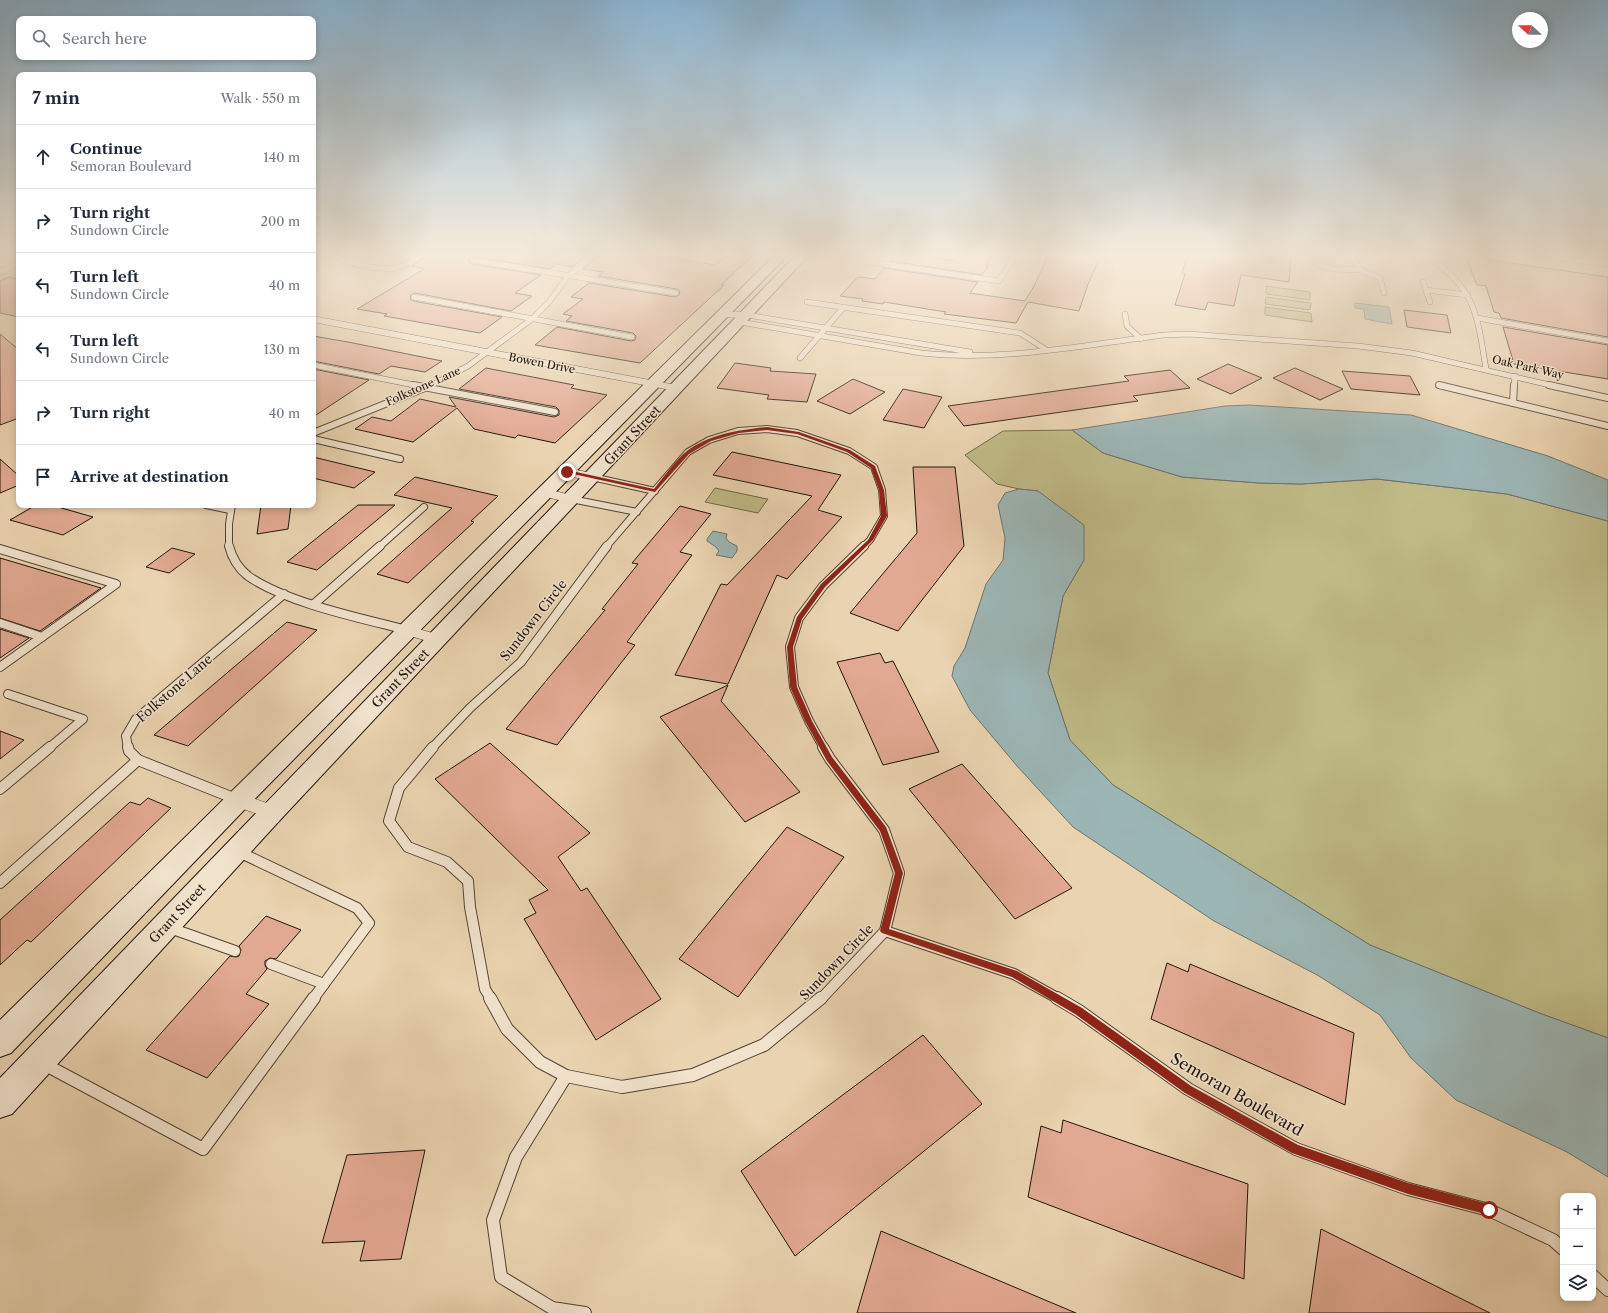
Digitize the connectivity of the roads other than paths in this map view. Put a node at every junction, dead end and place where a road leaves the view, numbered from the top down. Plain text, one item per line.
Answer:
1 (523, 317) edge
2 (720, 317) edge
3 (738, 317) edge
4 (835, 317) edge
5 (906, 317) edge
6 (1125, 317) edge
7 (743, 318) junction
8 (1477, 318) joint
9 (532, 319) junction
10 (316, 320) edge
11 (826, 328) junction
12 (819, 336) junction
13 (632, 337) dead end
14 (1141, 338) junction
15 (1608, 341) edge
16 (1045, 349) junction
17 (488, 352) junction
18 (989, 355) junction
19 (800, 358) dead end
20 (316, 366) edge
21 (1486, 369) junction
22 (1515, 376) junction
23 (654, 384) junction
24 (1439, 385) dead end
25 (427, 387) junction
26 (676, 388) junction
27 (1608, 398) edge
28 (1513, 403) junction
29 (555, 412) dead end
30 (1608, 426) edge
31 (316, 432) edge
32 (316, 440) edge
33 (400, 459) dead end
34 (567, 472) junction
35 (592, 477) junction
36 (655, 491) junction
37 (546, 493) junction
38 (571, 499) junction
39 (424, 507) dead end
40 (231, 508) edge
41 (637, 512) junction
42 (0, 549) edge
43 (284, 594) junction
44 (314, 604) junction
45 (0, 623) edge
46 (408, 631) junction
47 (42, 637) junction
48 (438, 639) junction
49 (0, 667) edge
50 (8, 694) dead end
51 (138, 760) junction
52 (0, 788) edge
53 (238, 800) junction
54 (272, 812) junction
55 (235, 851) junction
56 (0, 884) edge
57 (165, 926) junction
58 (884, 931) junction
59 (235, 951) dead end
60 (271, 964) dead end
61 (324, 984) junction
62 (0, 1042) edge
63 (38, 1061) junction
64 (566, 1076) junction
65 (0, 1102) edge
66 (1560, 1246) edge
67 (1596, 1279) edge
68 (1608, 1290) edge
69 (585, 1313) edge

1 - 9 lane
2 - 23 street, Grant Street
3 - 7 street, Oak Park Way
4 - 11 lane
5 - 16 lane
6 - 14 lane
7 - 11 lane, Oak Park Way
7 - 12 lane, Oak Park Way
7 - 26 street, Grant Street
8 - 15 lane
8 - 21 lane
9 - 13 lane
9 - 17 lane, Folkstone Lane
10 - 17 street, Bowen Drive
11 - 12 lane
11 - 18 lane, Oak Park Way
12 - 18 lane, Oak Park Way
12 - 19 lane
14 - 16 lane, Oak Park Way
14 - 21 lane, Oak Park Way
16 - 18 lane, Oak Park Way
17 - 23 street, Bowen Drive
17 - 25 lane, Folkstone Lane
20 - 25 lane
21 - 22 lane, Oak Park Way
22 - 27 lane, Oak Park Way
22 - 28 lane
23 - 26 street, Bowen Drive
23 - 34 street, Grant Street
24 - 28 lane
25 - 29 lane
25 - 31 lane, Folkstone Lane
26 - 35 street, Grant Street
28 - 30 lane
32 - 33 lane
34 - 35 street
34 - 37 street, Grant Street
35 - 36 lane
35 - 38 street, Grant Street
36 - 41 lane, Sundown Circle
36 - 58 lane, Sundown Circle
37 - 38 street
37 - 46 street, Grant Street
38 - 41 lane
38 - 48 street, Grant Street
39 - 44 lane
40 - 43 lane
41 - 64 lane, Sundown Circle
42 - 47 lane
43 - 44 lane
43 - 51 lane, Folkstone Lane
44 - 46 lane
45 - 47 lane
46 - 48 street
46 - 53 street, Grant Street
47 - 49 lane
48 - 54 street, Grant Street
50 - 52 lane
51 - 53 lane
51 - 56 lane
53 - 54 street
53 - 62 street, Grant Street
54 - 55 street, Grant Street
55 - 57 street, Grant Street
55 - 61 lane
57 - 59 lane
57 - 63 street, Grant Street
58 - 64 lane, Sundown Circle
58 - 66 lane, Semoran Boulevard
60 - 61 lane
61 - 63 lane
63 - 65 street, Grant Street
64 - 69 lane
67 - 68 lane

